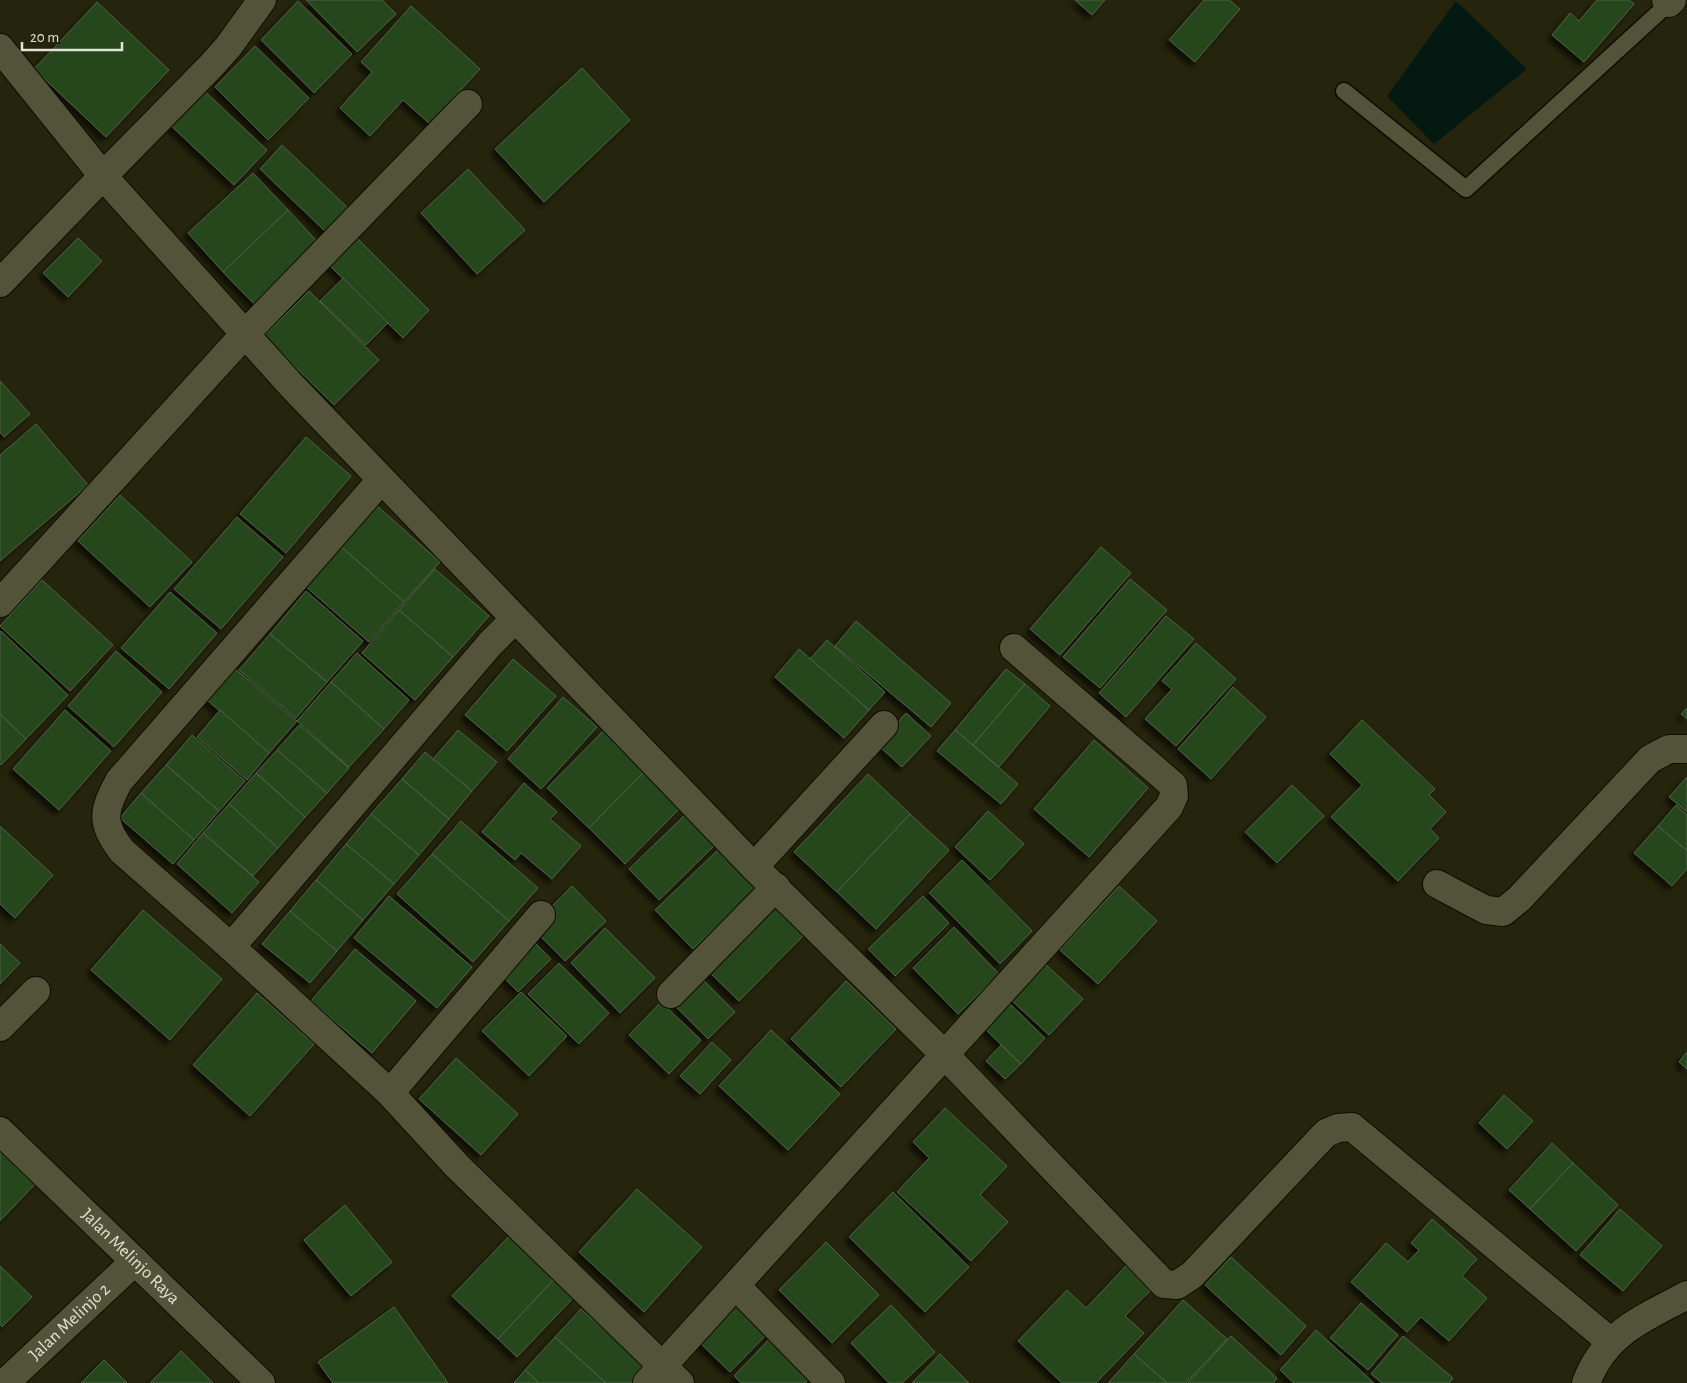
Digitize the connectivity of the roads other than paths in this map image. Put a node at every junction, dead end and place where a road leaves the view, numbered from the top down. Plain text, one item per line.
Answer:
1 (262, 0) edge
2 (1669, 1) edge
3 (0, 48) edge
4 (1344, 91) dead end
5 (468, 104) dead end
6 (103, 176) junction
7 (0, 283) edge
8 (244, 335) junction
9 (381, 480) junction
10 (0, 603) edge
11 (515, 618) junction
12 (1014, 648) dead end
13 (884, 725) dead end
14 (1687, 749) edge
15 (754, 867) junction
16 (1438, 884) dead end
17 (776, 887) junction
18 (541, 915) dead end
19 (231, 947) junction
20 (36, 991) dead end
21 (671, 994) dead end
22 (0, 1027) edge
23 (946, 1055) junction
24 (390, 1093) junction
25 (0, 1131) edge
26 (135, 1261) junction
27 (736, 1286) junction
28 (1687, 1294) edge
29 (1611, 1342) junction
30 (664, 1377) edge
31 (5, 1383) edge
32 (261, 1383) edge
33 (831, 1383) edge
34 (1586, 1383) edge

1 - 6 street
2 - 4 lane
3 - 6 street
5 - 8 street
6 - 7 street
6 - 8 street
8 - 9 street
8 - 10 street
9 - 11 street
9 - 19 street
11 - 15 street
11 - 19 street
12 - 23 street
13 - 15 street
14 - 16 street
15 - 17 street
17 - 21 street
17 - 23 street
18 - 24 street
19 - 24 street
20 - 22 street
23 - 27 street
23 - 29 street
24 - 30 street
25 - 26 street, Jalan Melinjo Raya
26 - 31 street, Jalan Melinjo 2
26 - 32 street, Jalan Melinjo Raya
27 - 30 street
27 - 33 street
28 - 29 street
29 - 34 street

